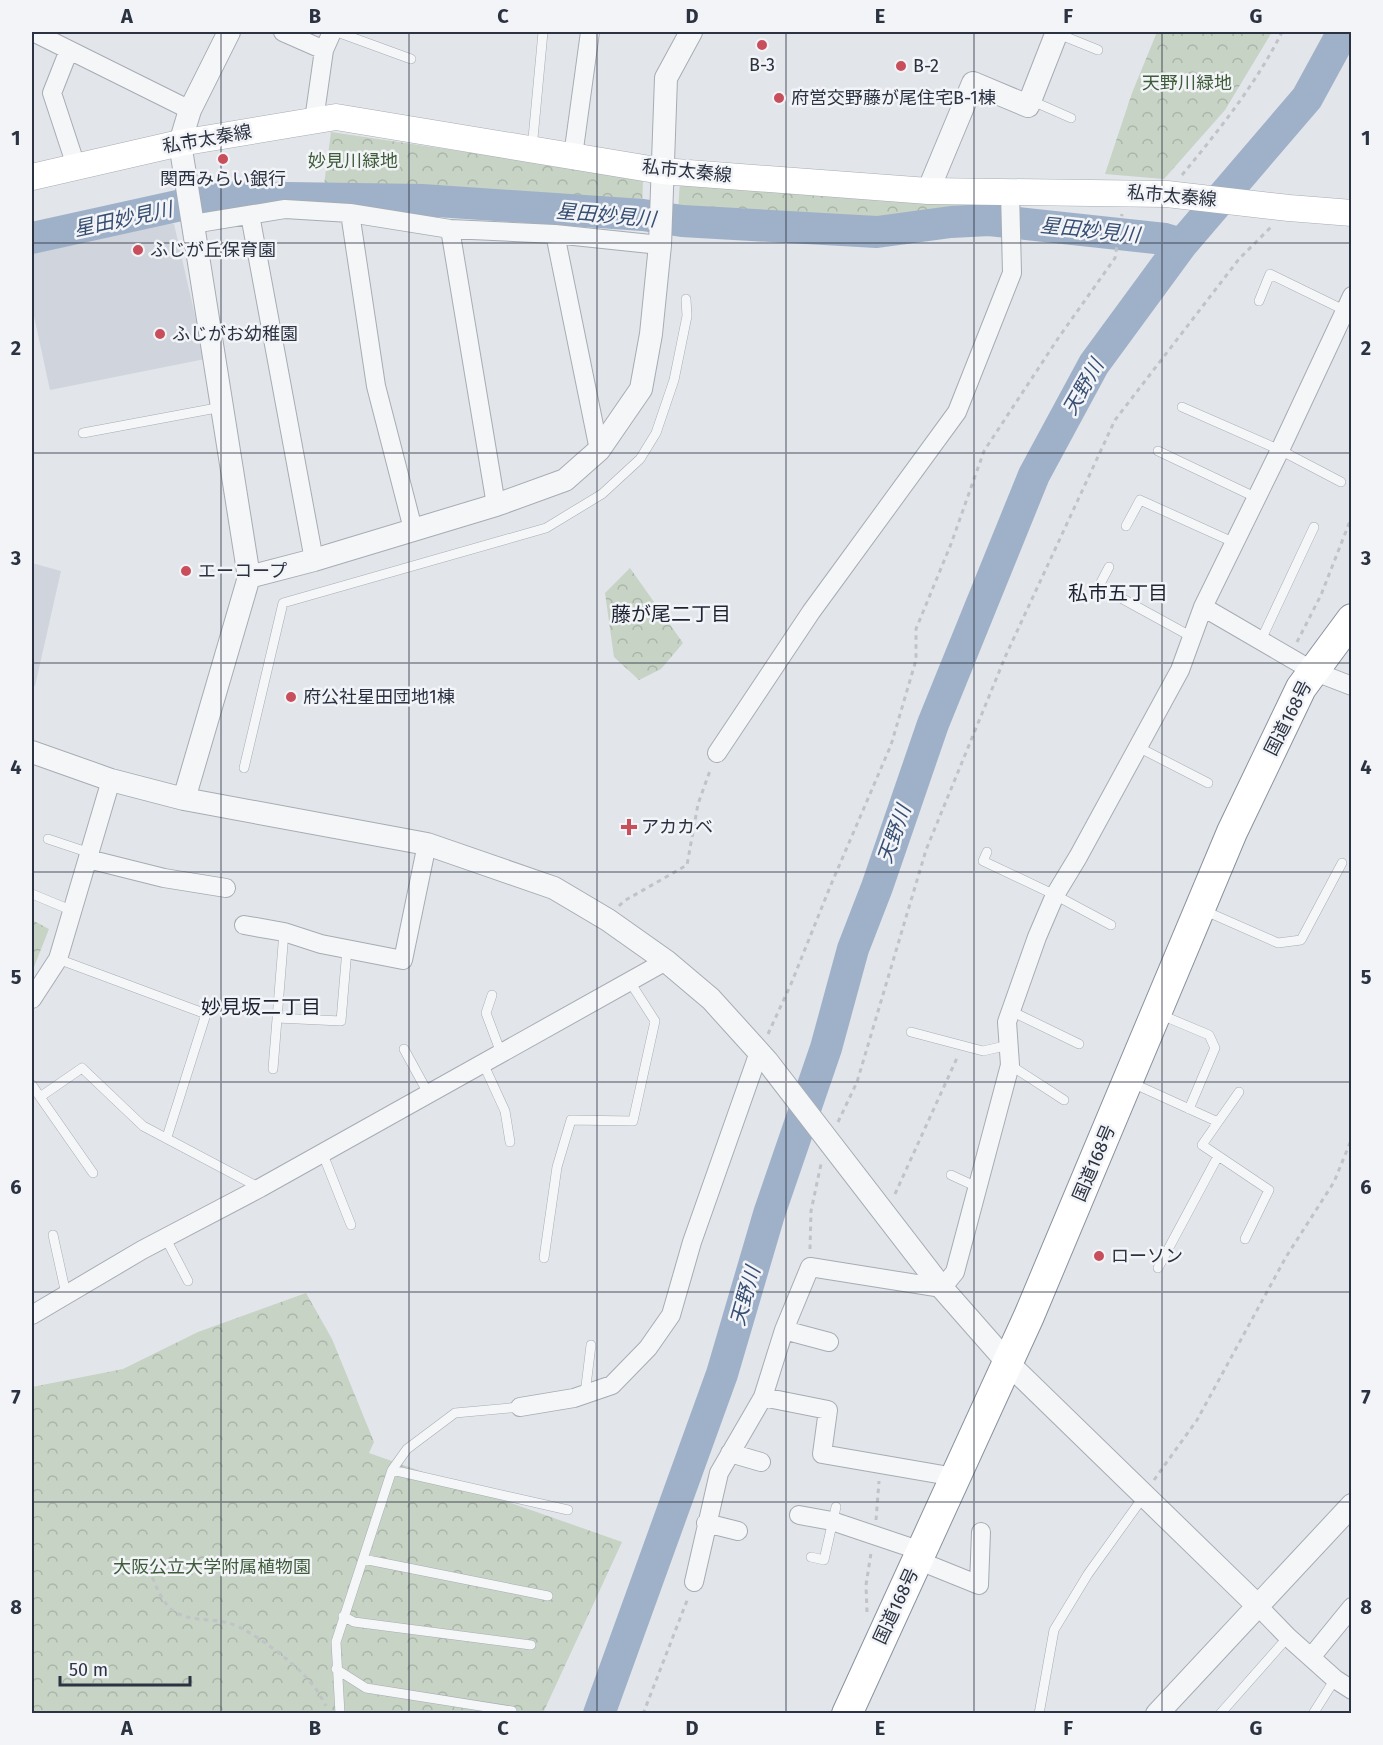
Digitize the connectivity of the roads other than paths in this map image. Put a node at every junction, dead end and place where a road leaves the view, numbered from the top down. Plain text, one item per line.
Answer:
1 (33, 32) edge
2 (229, 32) edge
3 (283, 32) edge
4 (332, 32) edge
5 (338, 32) edge
6 (543, 32) edge
7 (590, 32) edge
8 (691, 32) edge
9 (1056, 32) edge
10 (69, 50) junction
11 (324, 50) junction
12 (1098, 50) dead end
13 (411, 59) dead end
14 (1030, 100) junction
15 (190, 110) junction
16 (1071, 118) dead end
17 (314, 120) junction
18 (180, 143) junction
19 (531, 149) junction
20 (573, 156) junction
21 (76, 166) junction
22 (662, 171) junction
23 (32, 177) edge
24 (928, 191) junction
25 (1011, 201) junction
26 (350, 213) junction
27 (1352, 213) edge
28 (250, 215) junction
29 (193, 224) junction
30 (450, 229) junction
31 (555, 234) junction
32 (660, 245) junction
33 (686, 299) dead end
34 (1259, 301) dead end
35 (1348, 303) edge
36 (222, 407) junction
37 (1182, 407) dead end
38 (83, 433) dead end
39 (599, 450) junction
40 (1280, 450) junction
41 (1158, 451) dead end
42 (1341, 482) dead end
43 (1257, 498) junction
44 (496, 505) junction
45 (1126, 526) dead end
46 (1314, 527) dead end
47 (413, 529) junction
48 (1235, 543) junction
49 (314, 560) junction
50 (1109, 567) dead end
51 (249, 577) junction
52 (1203, 608) junction
53 (1352, 619) edge
54 (1192, 637) junction
55 (1262, 640) junction
56 (1301, 664) junction
57 (1352, 686) edge
58 (1138, 747) junction
59 (32, 752) edge
60 (717, 753) road end
61 (244, 768) dead end
62 (111, 780) junction
63 (1208, 783) dead end
64 (184, 799) junction
65 (48, 839) dead end
66 (427, 844) junction
67 (987, 852) dead end
68 (89, 856) junction
69 (1342, 863) dead end
70 (226, 888) dead end
71 (32, 894) edge
72 (1055, 895) junction
73 (1200, 908) junction
74 (73, 911) junction
75 (244, 925) dead end
76 (1111, 925) dead end
77 (284, 932) junction
78 (347, 949) junction
79 (58, 959) junction
80 (666, 961) junction
81 (630, 982) junction
82 (492, 995) dead end
83 (32, 999) edge
84 (1011, 1011) junction
85 (1157, 1013) junction
86 (277, 1018) junction
87 (911, 1032) dead end
88 (1079, 1044) dead end
89 (1009, 1045) junction
90 (404, 1049) dead end
91 (501, 1053) junction
92 (763, 1056) junction
93 (483, 1063) junction
94 (1010, 1065) junction
95 (273, 1069) dead end
96 (1128, 1081) junction
97 (32, 1085) edge
98 (1239, 1092) dead end
99 (428, 1093) junction
100 (40, 1097) junction
101 (1064, 1100) dead end
102 (1189, 1108) junction
103 (1218, 1122) junction
104 (167, 1137) junction
105 (510, 1142) dead end
106 (322, 1152) junction
107 (1218, 1156) junction
108 (93, 1173) dead end
109 (951, 1175) dead end
110 (977, 1187) junction
111 (260, 1188) junction
112 (351, 1225) dead end
113 (53, 1235) dead end
114 (165, 1237) junction
115 (1245, 1239) dead end
116 (544, 1258) dead end
117 (1158, 1268) dead end
118 (188, 1281) dead end
119 (942, 1288) junction
120 (66, 1294) junction
121 (32, 1315) edge
122 (784, 1330) junction
123 (830, 1342) dead end
124 (591, 1346) dead end
125 (1008, 1363) junction
126 (585, 1394) junction
127 (763, 1397) junction
128 (520, 1407) joint
129 (730, 1454) junction
130 (761, 1462) dead end
131 (392, 1470) junction
132 (955, 1477) junction
133 (1145, 1494) junction
134 (1352, 1505) edge
135 (568, 1510) dead end
136 (834, 1514) junction
137 (799, 1515) dead end
138 (706, 1523) junction
139 (738, 1531) dead end
140 (981, 1532) dead end
141 (919, 1556) junction
142 (811, 1557) dead end
143 (363, 1559) junction
144 (694, 1582) road end
145 (548, 1596) dead end
146 (1258, 1606) junction
147 (1352, 1607) edge
148 (343, 1616) junction
149 (1288, 1637) junction
150 (531, 1645) dead end
151 (1312, 1656) junction
152 (336, 1670) junction
153 (1335, 1678) junction
154 (1352, 1690) edge
155 (512, 1711) dead end
156 (339, 1713) edge
157 (847, 1713) edge
158 (1039, 1713) edge
159 (1157, 1713) edge
160 (1220, 1713) edge
161 (1313, 1713) edge

1 - 10 street
2 - 15 street
3 - 11 street
4 - 11 street
5 - 13 lane
6 - 19 lane
7 - 20 street
8 - 22 street
9 - 12 lane
9 - 14 street
10 - 15 street
10 - 21 street
11 - 17 street
14 - 16 lane
14 - 24 street
15 - 18 street
17 - 18 main road, 私市太秦線
17 - 19 main road, 私市太秦線
18 - 21 main road, 私市太秦線
18 - 29 street
19 - 20 main road, 私市太秦線
20 - 22 main road, 私市太秦線
21 - 23 main road, 私市太秦線
22 - 24 main road, 私市太秦線
22 - 32 street
24 - 25 main road, 私市太秦線
25 - 27 main road, 私市太秦線
25 - 60 street
26 - 28 street
26 - 30 street
26 - 47 street
28 - 29 street
28 - 49 street
29 - 36 street
30 - 31 street
30 - 44 street
31 - 32 street
31 - 39 street
32 - 39 street
33 - 61 lane
34 - 35 lane
35 - 40 street
36 - 38 lane
36 - 51 street
37 - 40 lane
39 - 44 street
40 - 42 lane
40 - 43 street
41 - 43 lane
43 - 48 street
44 - 47 street
45 - 48 lane
46 - 55 lane
47 - 49 street
48 - 52 street
49 - 51 street
50 - 54 lane
51 - 64 street
52 - 54 street
52 - 55 street
53 - 56 highway, 国道168号
54 - 58 street
55 - 56 street
56 - 57 street
56 - 73 highway, 国道168号
58 - 63 lane
58 - 72 street
59 - 62 street
62 - 64 street
62 - 68 street
64 - 66 street
65 - 68 lane
66 - 78 street
66 - 80 street
67 - 72 lane
68 - 70 street
68 - 74 street
69 - 73 lane
71 - 74 lane
72 - 76 lane
72 - 84 street
73 - 85 highway, 国道168号
74 - 79 street
75 - 77 street
77 - 78 street
77 - 86 lane
78 - 86 lane
79 - 83 street
79 - 104 lane
80 - 81 street
80 - 92 street
81 - 91 street
81 - 116 lane
82 - 91 lane
84 - 88 lane
84 - 89 street
85 - 96 highway, 国道168号
85 - 102 lane
86 - 95 lane
87 - 89 lane
89 - 94 street
90 - 99 lane
91 - 93 street
92 - 119 street
92 - 126 street
93 - 99 street
93 - 105 lane
94 - 101 lane
94 - 110 street
96 - 102 lane
96 - 125 highway, 国道168号
97 - 100 lane
98 - 103 lane
99 - 106 street
100 - 104 lane
100 - 108 lane
102 - 103 lane
103 - 107 lane
104 - 111 lane
106 - 111 street
106 - 112 lane
107 - 115 lane
107 - 117 lane
109 - 110 lane
110 - 119 street
111 - 114 street
113 - 120 lane
114 - 118 lane
114 - 120 street
119 - 122 street
119 - 125 street
120 - 121 street
122 - 123 street
122 - 127 street
124 - 126 lane
125 - 132 highway, 国道168号
125 - 133 street
126 - 128 street
127 - 129 street
127 - 132 street
128 - 131 lane
129 - 130 street
129 - 138 street
131 - 135 lane
131 - 143 lane
132 - 141 highway, 国道168号
133 - 146 street
133 - 158 lane
134 - 146 street
136 - 137 street
136 - 141 street
136 - 142 lane
138 - 139 street
138 - 144 street
140 - 141 street
141 - 157 highway, 国道168号
143 - 145 lane
143 - 148 lane
146 - 149 street
146 - 159 street
147 - 151 street
148 - 150 lane
148 - 152 lane
149 - 151 street
149 - 160 lane
151 - 153 street
152 - 155 lane
152 - 156 lane
153 - 154 street
153 - 161 lane

